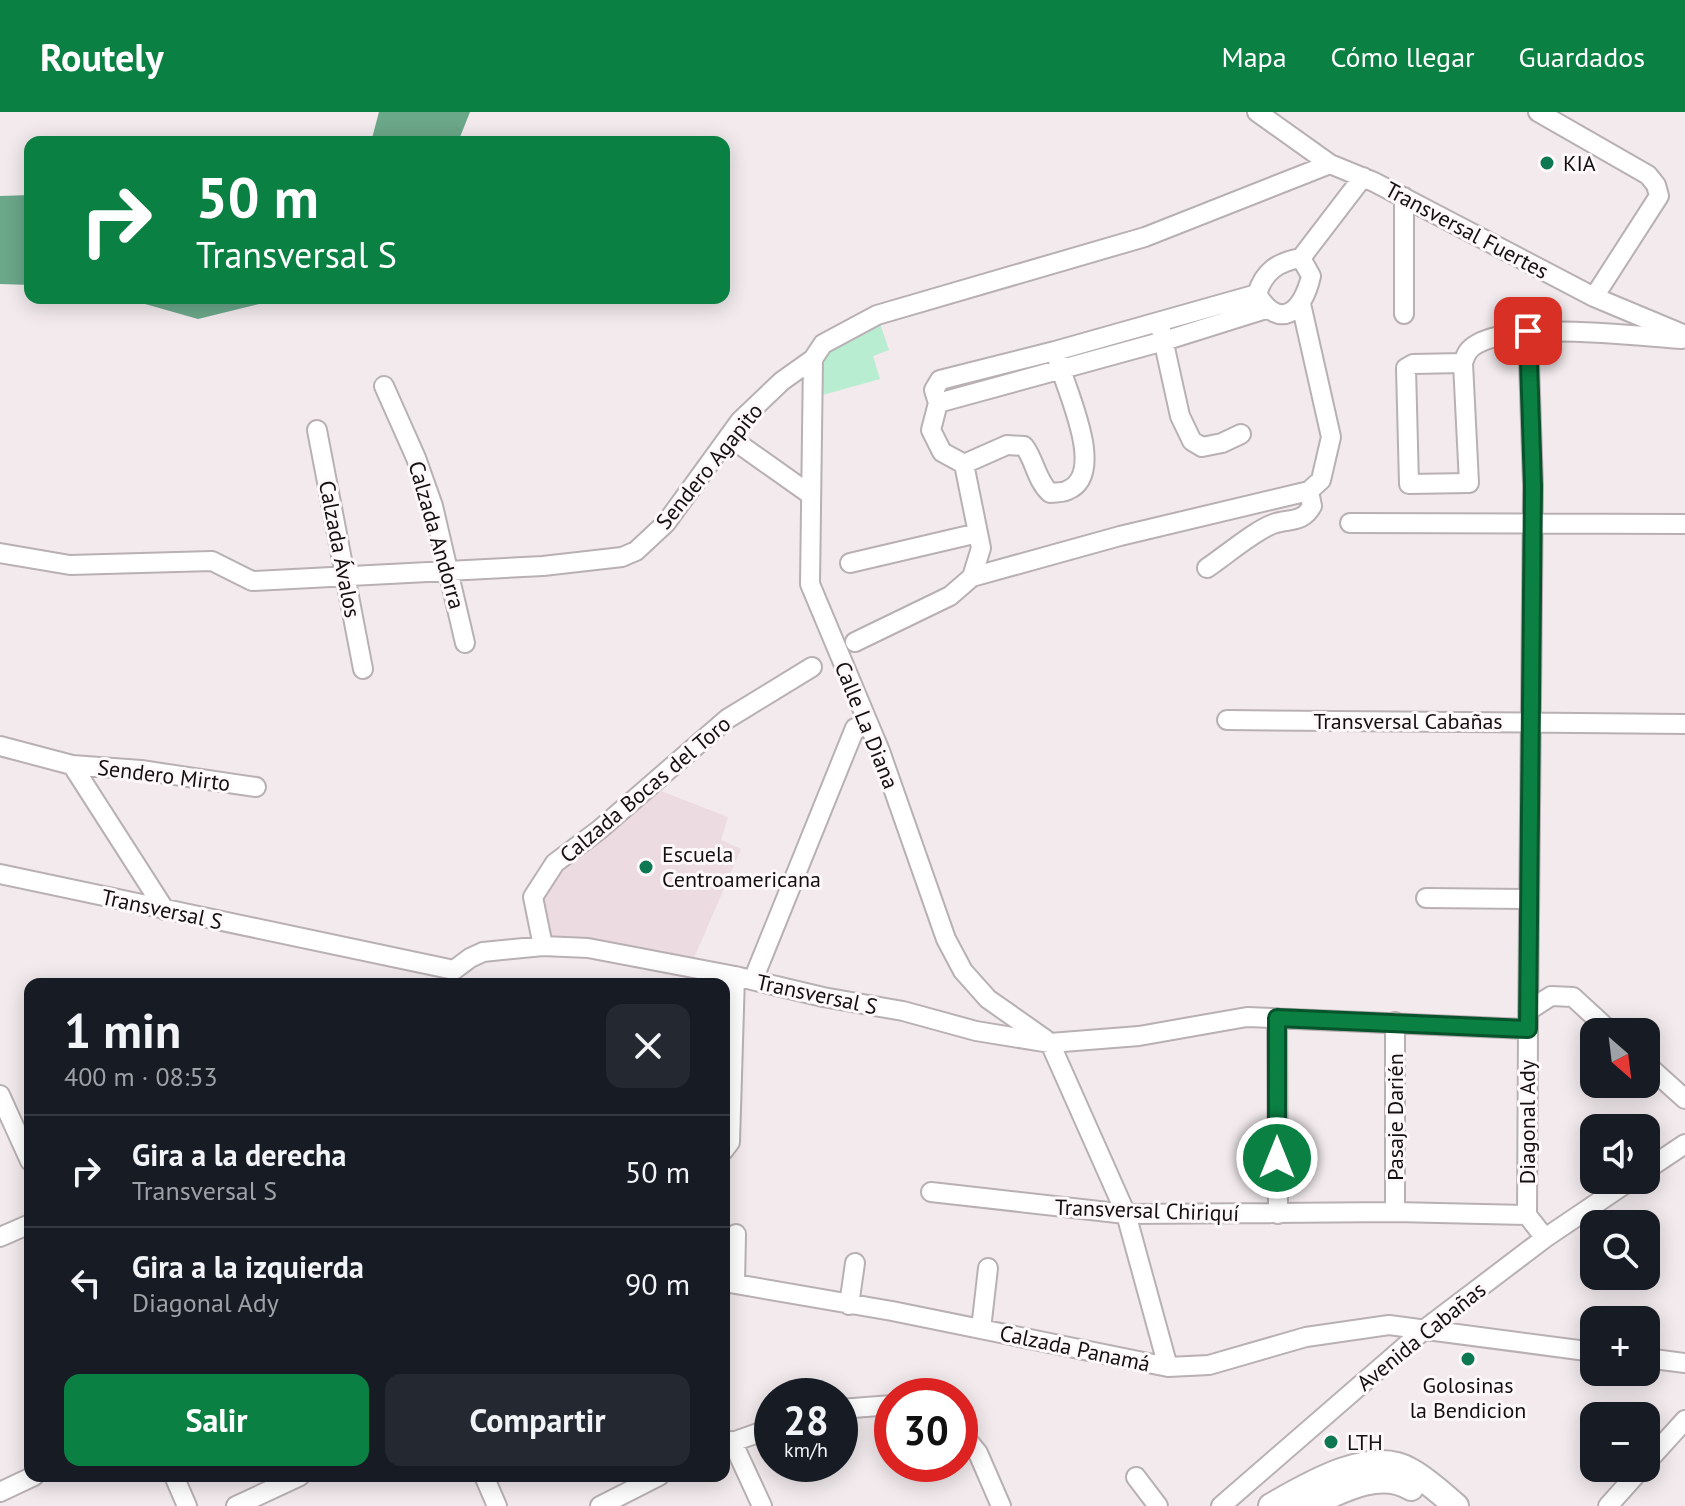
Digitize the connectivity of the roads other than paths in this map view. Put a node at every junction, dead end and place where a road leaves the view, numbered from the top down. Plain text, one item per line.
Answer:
1 (1257, 112) edge
2 (1538, 112) edge
3 (1330, 164) junction
4 (1363, 177) junction
5 (1404, 197) junction
6 (1301, 258) junction
7 (1594, 297) junction
8 (1262, 301) junction
9 (1301, 304) junction
10 (1404, 314) dead end
11 (1159, 322) junction
12 (1528, 331) junction
13 (1685, 337) edge
14 (1164, 341) junction
15 (813, 359) junction
16 (1057, 360) junction
17 (1463, 363) junction
18 (384, 386) dead end
19 (317, 430) dead end
20 (1241, 434) dead end
21 (729, 437) junction
22 (964, 464) junction
23 (1309, 491) junction
24 (811, 495) junction
25 (1350, 523) dead end
26 (1532, 523) junction
27 (1685, 524) edge
28 (978, 533) junction
29 (0, 553) edge
30 (850, 563) dead end
31 (1207, 568) dead end
32 (450, 570) junction
33 (345, 577) junction
34 (972, 577) junction
35 (855, 642) dead end
36 (465, 643) dead end
37 (812, 667) dead end
38 (363, 669) dead end
39 (1227, 720) dead end
40 (1531, 721) junction
41 (1685, 724) edge
42 (855, 728) dead end
43 (0, 746) edge
44 (72, 765) junction
45 (256, 787) dead end
46 (0, 874) edge
47 (1426, 898) dead end
48 (1528, 899) junction
49 (165, 910) junction
50 (543, 946) junction
51 (454, 977) edge
52 (744, 978) junction
53 (1277, 1018) junction
54 (1596, 1018) edge
55 (1528, 1020) junction
56 (1395, 1022) junction
57 (1050, 1043) junction
58 (1660, 1077) edge
59 (0, 1095) edge
60 (1685, 1099) edge
61 (730, 1116) edge
62 (1685, 1144) edge
63 (24, 1148) edge
64 (1660, 1161) edge
65 (931, 1192) dead end
66 (1610, 1194) edge
67 (1395, 1212) junction
68 (1126, 1214) junction
69 (1278, 1214) junction
70 (1527, 1215) junction
71 (24, 1227) edge
72 (736, 1234) dead end
73 (0, 1237) edge
74 (1545, 1238) junction
75 (855, 1263) dead end
76 (988, 1268) dead end
77 (730, 1276) edge
78 (730, 1283) edge
79 (849, 1305) junction
80 (981, 1329) junction
81 (1425, 1329) junction
82 (1580, 1350) edge
83 (1660, 1360) edge
84 (1685, 1363) edge
85 (1168, 1367) junction
86 (1685, 1420) edge
87 (754, 1434) edge
88 (730, 1442) edge
89 (730, 1447) edge
90 (1660, 1448) edge
91 (978, 1453) edge
92 (1367, 1473) junction
93 (1136, 1477) dead end
94 (24, 1481) edge
95 (177, 1482) edge
96 (287, 1482) edge
97 (487, 1482) edge
98 (617, 1482) edge
99 (646, 1482) edge
100 (1629, 1482) edge
101 (0, 1492) edge
102 (623, 1493) junction
103 (187, 1506) edge
104 (236, 1506) edge
105 (497, 1506) edge
106 (600, 1506) edge
107 (762, 1506) edge
108 (1001, 1506) edge
109 (1158, 1506) edge
110 (1221, 1506) edge
111 (1271, 1506) edge
112 (1308, 1506) edge
113 (1434, 1506) edge
114 (1456, 1506) edge
115 (1608, 1506) edge

1 - 3 street, Transversal Fuertes
2 - 7 street
3 - 4 street, Transversal Fuertes
3 - 15 street, Sendero Agapito
4 - 5 street, Transversal Fuertes
4 - 6 street
5 - 7 street, Transversal Fuertes
5 - 10 street
6 - 8 street
6 - 9 street
7 - 13 street, Transversal Fuertes
8 - 9 street
8 - 11 street
8 - 14 street
9 - 23 street
11 - 14 street
11 - 16 street
12 - 13 street
12 - 17 street
12 - 26 street, Diagonal Ady
14 - 16 street
14 - 20 street
15 - 21 street, Sendero Agapito
15 - 24 street, Calle La Diana
16 - 22 street
16 - 22 street
17 - 17 street
18 - 32 street, Calzada Andorra
19 - 33 street, Calzada Ávalos
21 - 24 street
21 - 32 street, Sendero Agapito
22 - 28 street
23 - 31 street
23 - 34 street
24 - 57 street, Calle La Diana
25 - 26 street
26 - 27 street
26 - 40 street, Diagonal Ady
28 - 30 street
28 - 34 street
29 - 33 street, Sendero Agapito
32 - 33 street, Sendero Agapito
32 - 36 street, Calzada Andorra
33 - 38 street, Calzada Ávalos
34 - 35 street
37 - 50 street, Calzada Bocas del Toro
39 - 40 street, Transversal Cabañas
40 - 41 street, Transversal Cabañas
40 - 48 street, Diagonal Ady
42 - 52 street
43 - 44 street, Sendero Mirto
44 - 45 street, Sendero Mirto
44 - 49 street
46 - 49 street, Transversal S
47 - 48 street
48 - 55 street, Diagonal Ady
49 - 51 street, Transversal S
50 - 51 street, Transversal S
50 - 52 street, Transversal S
52 - 57 street, Transversal S
52 - 61 street
53 - 56 street, Transversal S
53 - 57 street, Transversal S
53 - 69 street
54 - 55 street, Transversal S
55 - 56 street, Transversal S
55 - 70 street, Diagonal Ady
56 - 67 street, Pasaje Darién
57 - 68 street
58 - 60 street
59 - 63 street
62 - 64 street
65 - 68 street, Transversal Chiriquí
66 - 74 street, Avenida Cabañas
67 - 69 street, Transversal Chiriquí
67 - 70 street, Transversal Chiriquí
68 - 69 street, Transversal Chiriquí
68 - 85 street
70 - 74 street
71 - 73 street
72 - 77 street
74 - 81 street, Avenida Cabañas
75 - 79 street
76 - 80 street
78 - 79 street, Calzada Panamá
79 - 80 street, Calzada Panamá
80 - 85 street, Calzada Panamá
81 - 82 street, Calzada Panamá
81 - 85 street, Calzada Panamá
81 - 110 street, Avenida Cabañas
83 - 84 street
86 - 90 street
87 - 88 street
89 - 107 street
91 - 108 street
92 - 111 main road
92 - 112 main road
92 - 113 main road
92 - 114 main road
93 - 109 street
94 - 101 street
95 - 103 street
96 - 104 street
97 - 105 street
98 - 102 street
99 - 102 street
100 - 115 street
102 - 106 street

